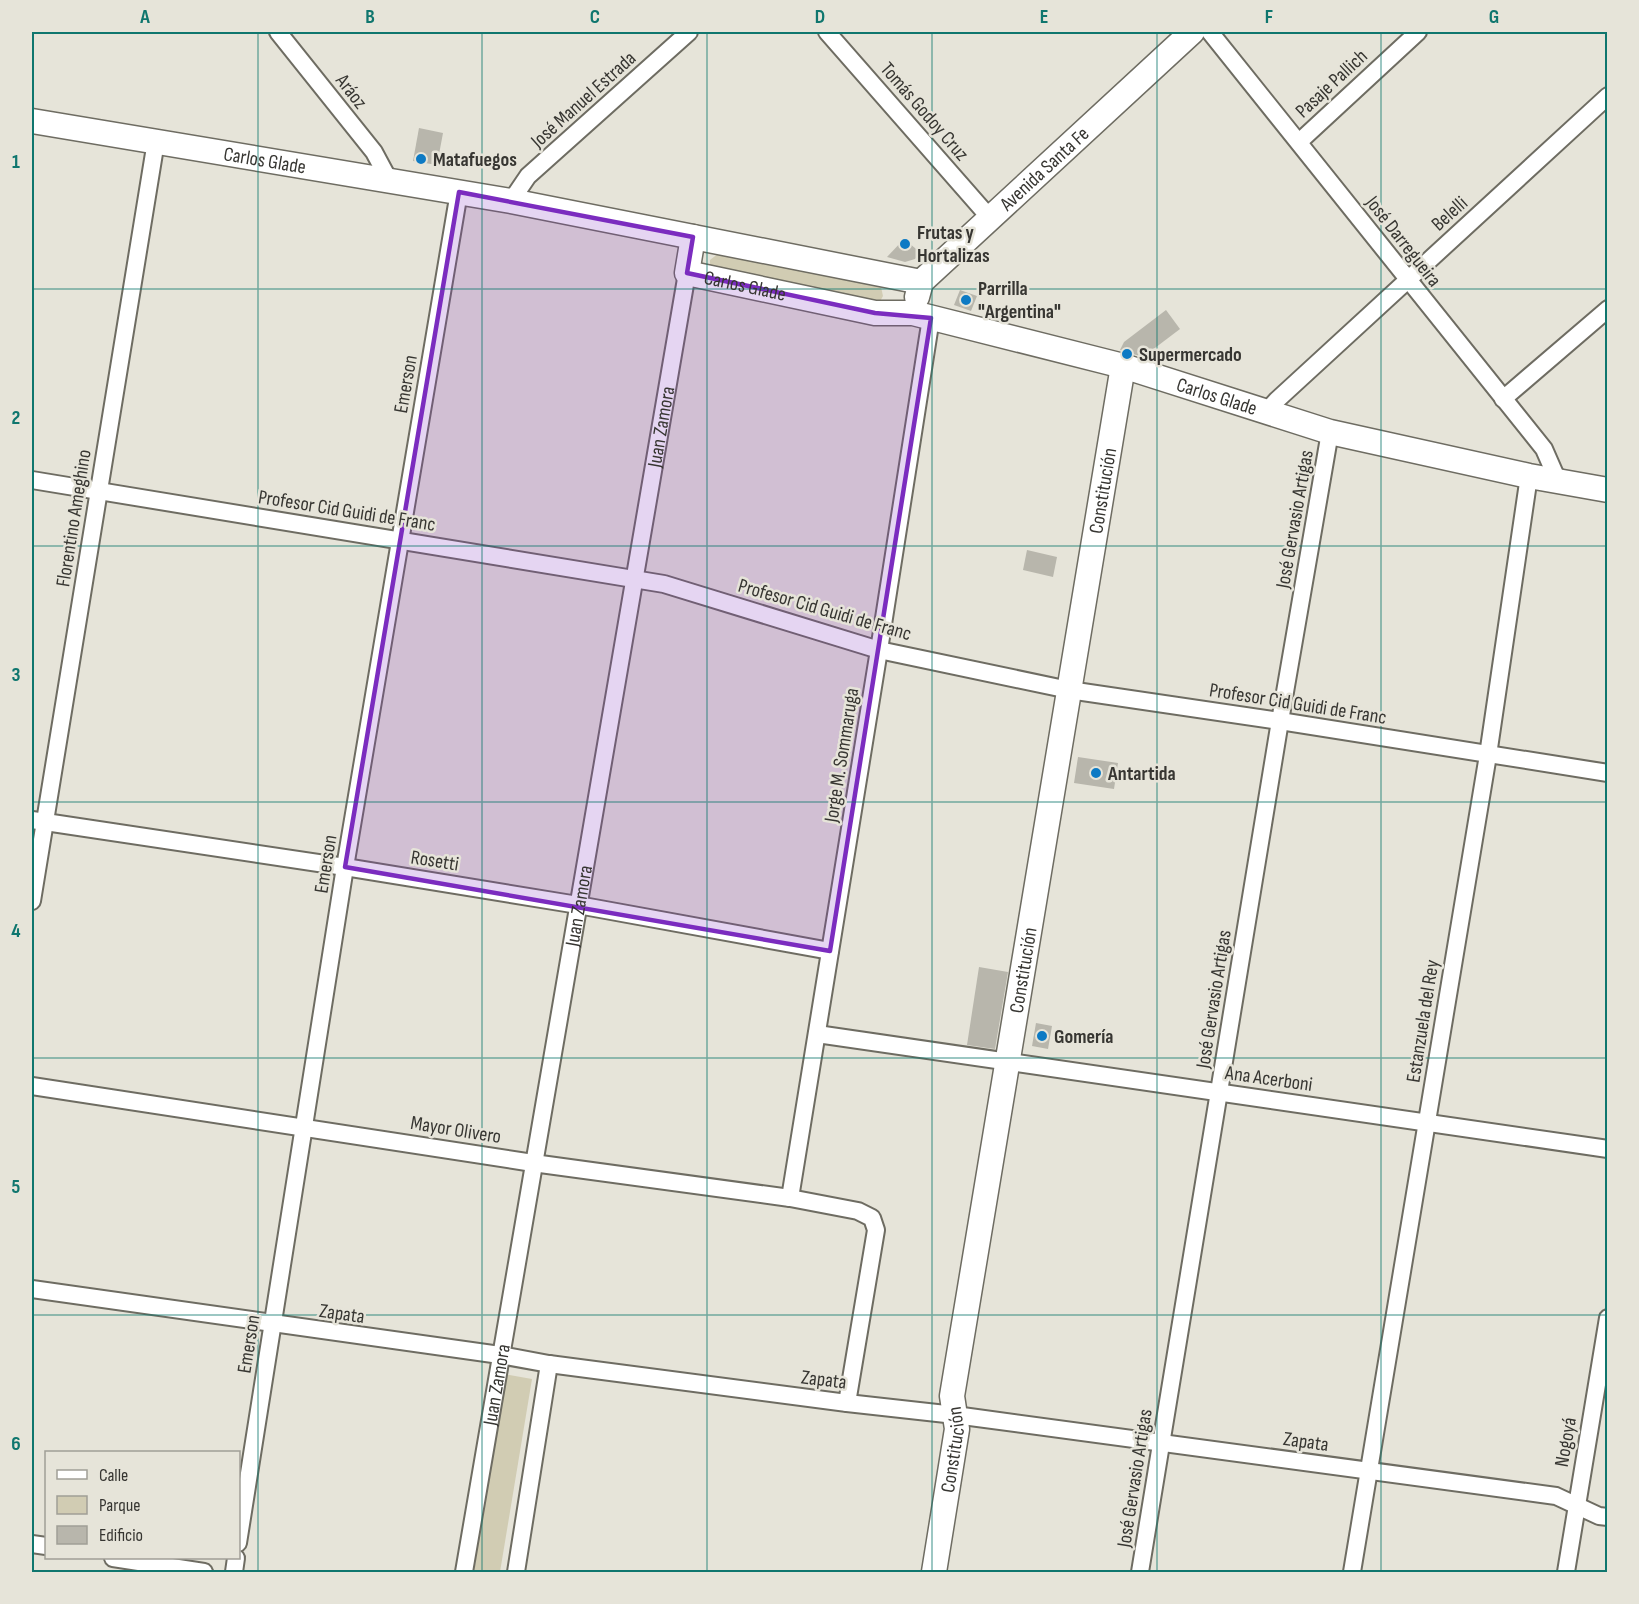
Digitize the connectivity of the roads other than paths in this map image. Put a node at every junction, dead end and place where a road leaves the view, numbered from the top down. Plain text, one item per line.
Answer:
1 (278, 32) edge
2 (689, 32) edge
3 (828, 32) edge
4 (1191, 32) edge
5 (1210, 32) edge
6 (1418, 32) edge
7 (1608, 96) edge
8 (32, 121) edge
9 (156, 141) junction
10 (1299, 142) junction
11 (389, 180) junction
12 (459, 192) junction
13 (510, 201) junction
14 (990, 218) junction
15 (693, 237) junction
16 (687, 273) junction
17 (1407, 279) junction
18 (921, 282) junction
19 (1608, 309) edge
20 (922, 316) junction
21 (1123, 366) junction
22 (1503, 399) junction
23 (1267, 411) junction
24 (1330, 432) junction
25 (1529, 476) junction
26 (32, 480) edge
27 (1558, 481) junction
28 (1608, 490) edge
29 (98, 491) junction
30 (400, 540) junction
31 (634, 578) junction
32 (879, 650) junction
33 (1069, 690) junction
34 (1280, 721) junction
35 (1488, 755) junction
36 (1608, 773) edge
37 (38, 821) edge
38 (345, 867) junction
39 (32, 901) edge
40 (578, 905) junction
41 (830, 951) junction
42 (817, 1034) junction
43 (1007, 1063) junction
44 (32, 1086) edge
45 (1219, 1092) junction
46 (1427, 1122) junction
47 (304, 1127) junction
48 (1608, 1149) edge
49 (533, 1163) junction
50 (790, 1198) junction
51 (32, 1289) edge
52 (1608, 1318) edge
53 (272, 1324) junction
54 (1606, 1336) edge
55 (500, 1355) junction
56 (549, 1364) junction
57 (847, 1403) junction
58 (955, 1415) junction
59 (1160, 1443) junction
60 (1368, 1471) junction
61 (1576, 1504) junction
62 (1608, 1517) edge
63 (240, 1530) edge
64 (125, 1559) edge
65 (204, 1572) edge
66 (464, 1572) edge
67 (516, 1572) edge
68 (934, 1572) edge
69 (1140, 1572) edge
70 (1352, 1572) edge
71 (1566, 1572) edge

1 - 11 street, Aráoz
2 - 13 street, José Manuel Estrada
3 - 14 street, Tomás Godoy Cruz
4 - 14 street, Avenida Santa Fe
5 - 10 street, José Darregueira
6 - 10 street, Pasaje Pallich
7 - 17 street, Belelli
8 - 9 street, Carlos Glade
9 - 11 street, Carlos Glade
9 - 29 street, Florentino Ameghino
10 - 17 street, José Darregueira
11 - 12 street, Carlos Glade
12 - 13 street, Carlos Glade
12 - 30 street, Emerson
13 - 15 street, Carlos Glade
14 - 18 street, Avenida Santa Fe
15 - 16 street, Juan Zamora
15 - 18 street, Carlos Glade
16 - 20 street, Carlos Glade
16 - 31 street, Juan Zamora
17 - 22 street, José Darregueira
17 - 23 street, Belelli
18 - 20 street
19 - 22 street
20 - 21 street, Carlos Glade
20 - 32 street, Jorge M. Sommaruga
21 - 23 street, Carlos Glade
21 - 33 street, Constitución
22 - 27 street, José Darregueira
23 - 24 street, Carlos Glade
24 - 25 street, Carlos Glade
24 - 34 street, José Gervasio Artigas
25 - 27 street, Carlos Glade
25 - 35 street, Estanzuela del Rey
26 - 29 street, Profesor Cid Guidi de Franc
27 - 28 street, Carlos Glade
29 - 30 street, Profesor Cid Guidi de Franc
29 - 37 street, Florentino Ameghino
30 - 31 street, Profesor Cid Guidi de Franc
30 - 38 street, Emerson
31 - 32 street, Profesor Cid Guidi de Franc
31 - 40 street, Juan Zamora
32 - 33 street, Profesor Cid Guidi de Franc
32 - 41 street, Jorge M. Sommaruga
33 - 34 street, Profesor Cid Guidi de Franc
33 - 43 street, Constitución
34 - 35 street, Profesor Cid Guidi de Franc
34 - 45 street, José Gervasio Artigas
35 - 36 street, Profesor Cid Guidi de Franc
35 - 46 street, Estanzuela del Rey
37 - 38 street, Rosetti
37 - 39 street, Florentino Ameghino
38 - 40 street, Rosetti
38 - 47 street, Emerson
40 - 41 street, Rosetti
40 - 49 street, Juan Zamora
41 - 42 street, Jorge M. Sommaruga
42 - 43 street, Ana Acerboni
42 - 50 street, Jorge M. Sommaruga
43 - 45 street, Ana Acerboni
43 - 58 street, Constitución
44 - 47 street, Mayor Olivero
45 - 46 street, Ana Acerboni
45 - 59 street, José Gervasio Artigas
46 - 48 street, Ana Acerboni
46 - 60 street, Estanzuela del Rey
47 - 49 street, Mayor Olivero
47 - 53 street, Emerson
49 - 50 street, Mayor Olivero
49 - 55 street, Juan Zamora
50 - 57 street, Mayor Olivero
51 - 53 street, Zapata
52 - 54 street, Nogoyá
53 - 55 street, Zapata
53 - 63 street, Emerson
54 - 61 street, Nogoyá
55 - 56 street, Zapata
55 - 66 street, Juan Zamora
56 - 57 street, Zapata
56 - 67 street
57 - 58 street, Zapata
58 - 59 street, Zapata
58 - 68 street, Constitución
59 - 60 street, Zapata
59 - 69 street, José Gervasio Artigas
60 - 61 street, Zapata
60 - 70 street, Estanzuela del Rey
61 - 62 street, Zapata
61 - 71 street, Nogoyá
64 - 65 street

